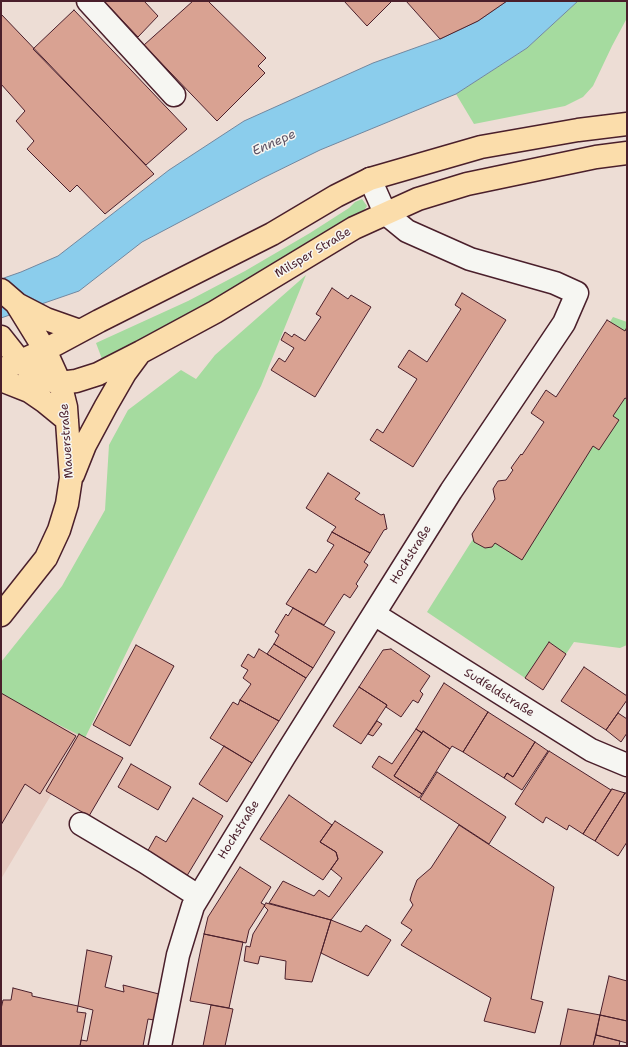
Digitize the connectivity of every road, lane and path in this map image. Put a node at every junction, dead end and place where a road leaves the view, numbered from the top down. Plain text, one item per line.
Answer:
1 (88, 1) edge
2 (174, 95) dead end
3 (627, 124) edge
4 (627, 153) edge
5 (370, 179) junction
6 (385, 213) junction
7 (9, 297) edge
8 (39, 324) junction
9 (80, 331) junction
10 (4, 341) edge
11 (45, 350) junction
12 (141, 352) junction
13 (11, 366) edge
14 (1, 380) edge
15 (60, 383) junction
16 (66, 420) junction
17 (71, 478) junction
18 (374, 614) junction
19 (1, 615) edge
20 (627, 765) edge
21 (81, 824) dead end
22 (198, 896) junction
23 (160, 1046) edge

1 - 2 street
3 - 5 main road
4 - 6 main road, Milsper Straße
5 - 6 street, Hochstraße
5 - 9 main road
6 - 12 main road, Milsper Straße
6 - 18 street, Hochstraße
7 - 8 main road, Mauerstraße
8 - 9 main road
8 - 11 main road, Mauerstraße
9 - 11 main road
10 - 13 main road, Milsper Straße
11 - 13 main road
11 - 15 main road, Mauerstraße
12 - 15 main road, Milsper Straße
12 - 17 main road
13 - 15 main road, Milsper Straße
14 - 16 main road
15 - 16 main road, Mauerstraße
16 - 17 main road, Mauerstraße
17 - 19 main road, Mauerstraße
18 - 20 street, Sudfeldstraße
18 - 22 street, Hochstraße
21 - 22 street
22 - 23 street, Hochstraße

